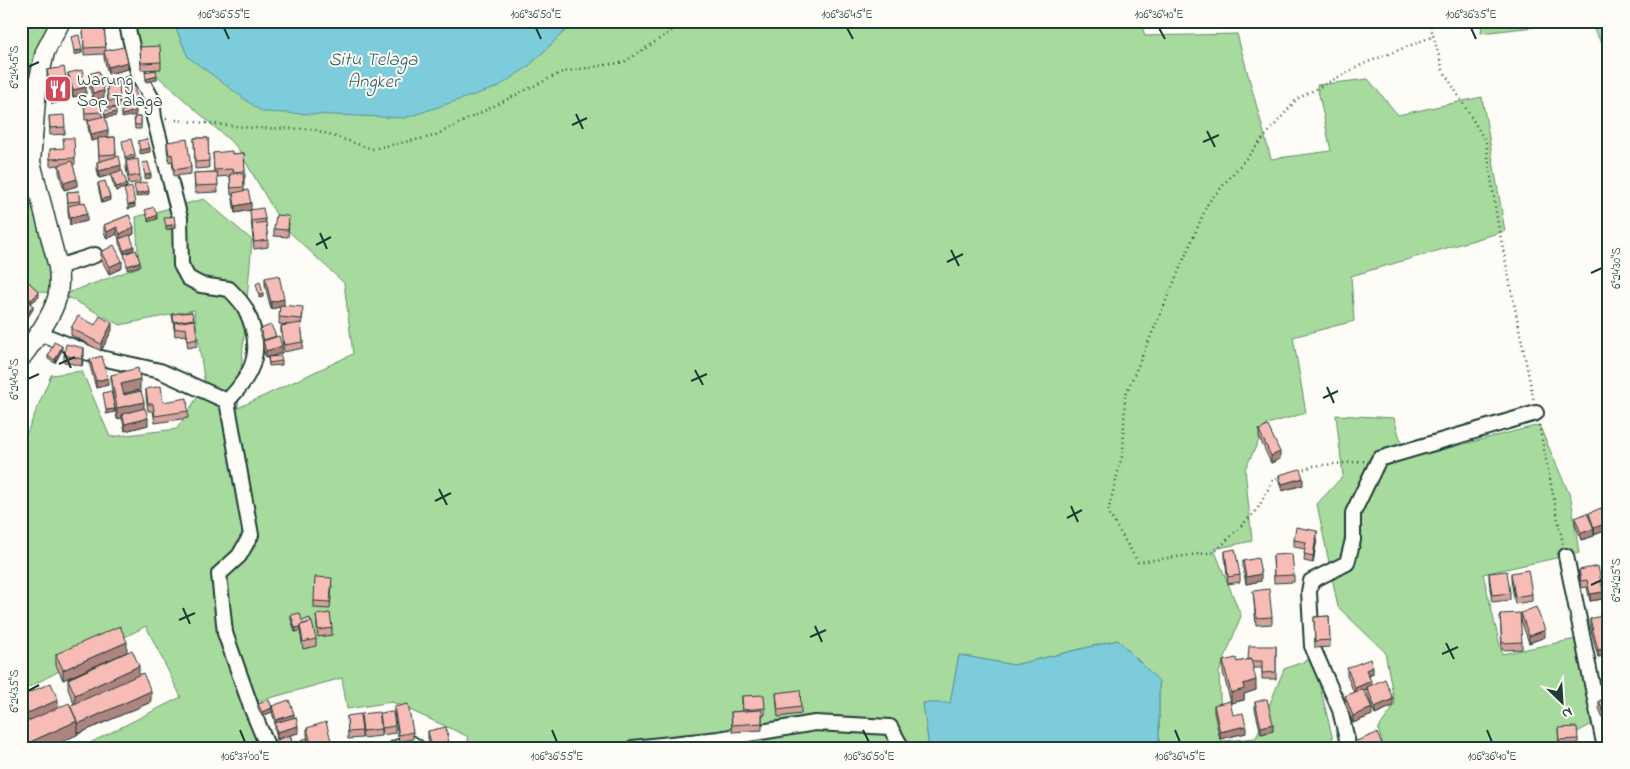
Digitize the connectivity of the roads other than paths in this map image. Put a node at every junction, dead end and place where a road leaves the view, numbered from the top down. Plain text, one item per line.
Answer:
1 (61, 21) edge
2 (126, 21) edge
3 (95, 254) dead end
4 (58, 267) junction
5 (39, 333) junction
6 (21, 358) edge
7 (228, 401) junction
8 (1536, 413) road end
9 (1566, 556) road end
10 (268, 748) edge
11 (396, 748) edge
12 (418, 748) edge
13 (633, 748) edge
14 (902, 748) edge
15 (1349, 748) edge
16 (1605, 748) edge

1 - 4 street
2 - 7 street
3 - 4 street
4 - 5 street
5 - 6 street
5 - 7 street
7 - 10 street
8 - 15 street
9 - 16 street
11 - 12 street
13 - 14 street

